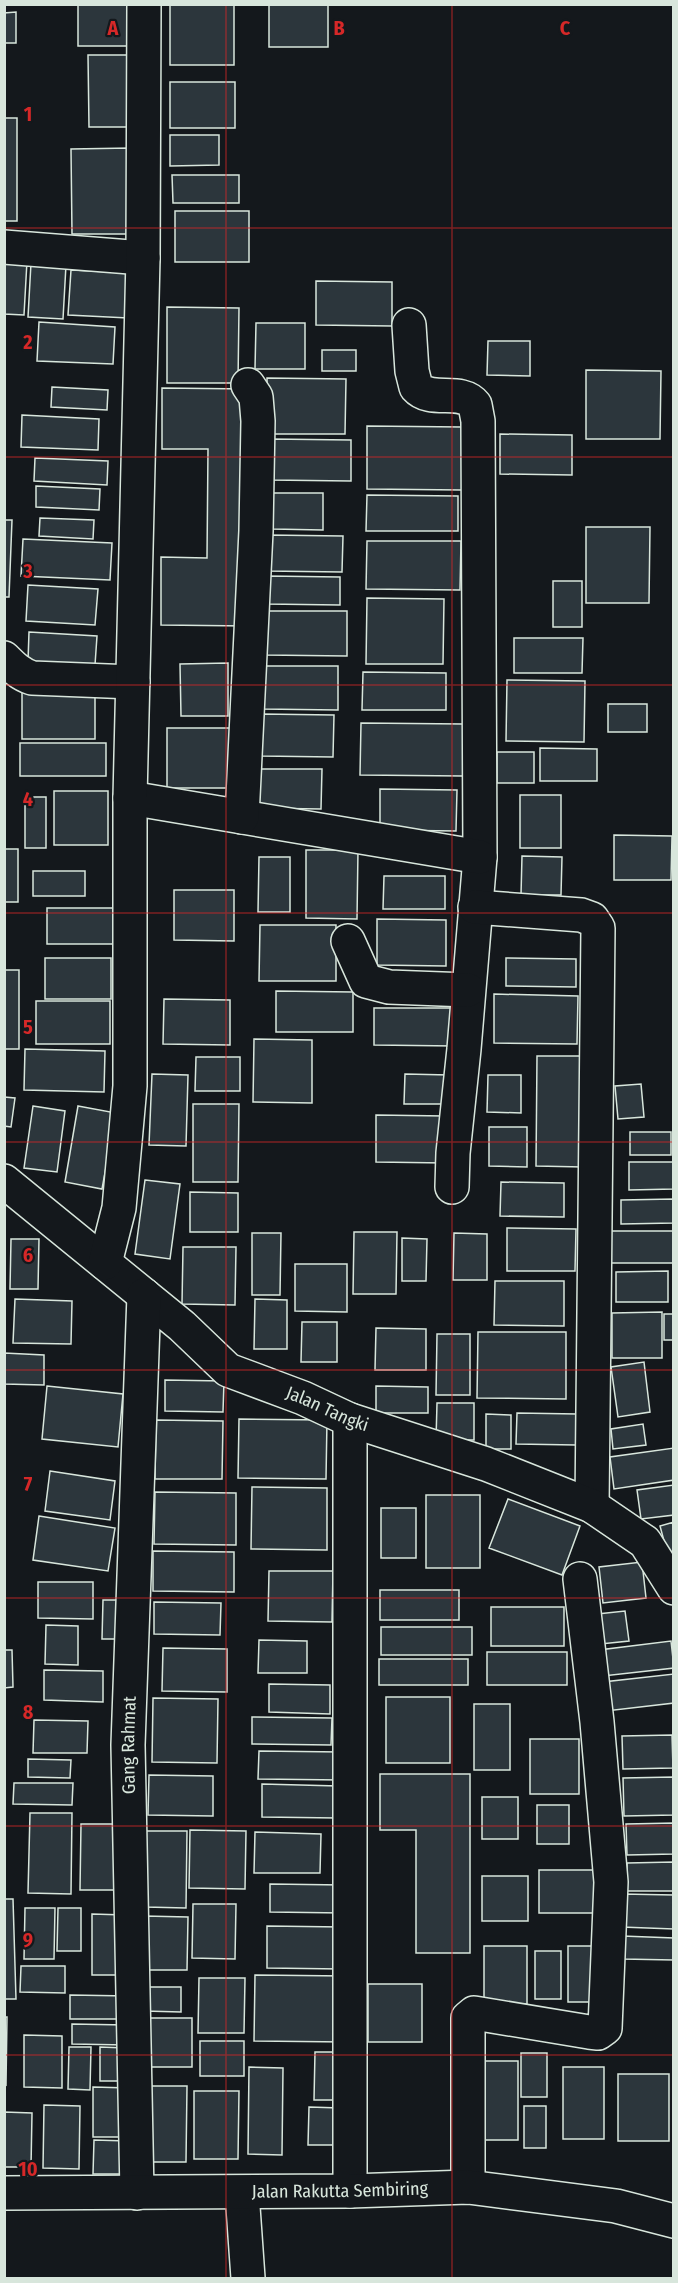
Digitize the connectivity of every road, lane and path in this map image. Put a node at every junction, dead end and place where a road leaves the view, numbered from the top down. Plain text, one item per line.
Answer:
1 (144, 4) edge
2 (4, 247) edge
3 (143, 258) junction
4 (409, 325) dead end
5 (248, 384) dead end
6 (4, 658) edge
7 (133, 682) junction
8 (130, 798) junction
9 (242, 817) junction
10 (480, 857) junction
11 (475, 907) junction
12 (348, 941) dead end
13 (468, 990) junction
14 (5, 1185) edge
15 (452, 1186) dead end
16 (105, 1263) junction
17 (144, 1295) junction
18 (350, 1420) junction
19 (592, 1506) junction
20 (580, 1579) dead end
21 (674, 1588) edge
22 (468, 2187) junction
23 (350, 2192) junction
24 (4, 2193) edge
25 (137, 2193) junction
26 (242, 2193) junction
27 (674, 2221) edge
28 (248, 2278) edge

1 - 3 street
2 - 3 street
3 - 7 street
4 - 10 street
5 - 9 street
6 - 7 street
7 - 8 street
8 - 9 street
8 - 16 street
9 - 10 street
10 - 11 street
11 - 13 street
11 - 19 street
12 - 13 street
13 - 15 street
14 - 16 street, Jalan Tangki
16 - 17 street, Jalan Tangki
17 - 18 street, Jalan Tangki
17 - 25 street, Gang Rahmat
18 - 19 street, Jalan Tangki
18 - 23 street
19 - 21 street, Jalan Tangki
20 - 22 street
22 - 23 street, Jalan Rakutta Sembiring
22 - 27 street, Jalan Rakutta Sembiring
23 - 26 street, Jalan Rakutta Sembiring
24 - 25 street, Jalan Rakutta Sembiring
25 - 26 street, Jalan Rakutta Sembiring
26 - 28 street

